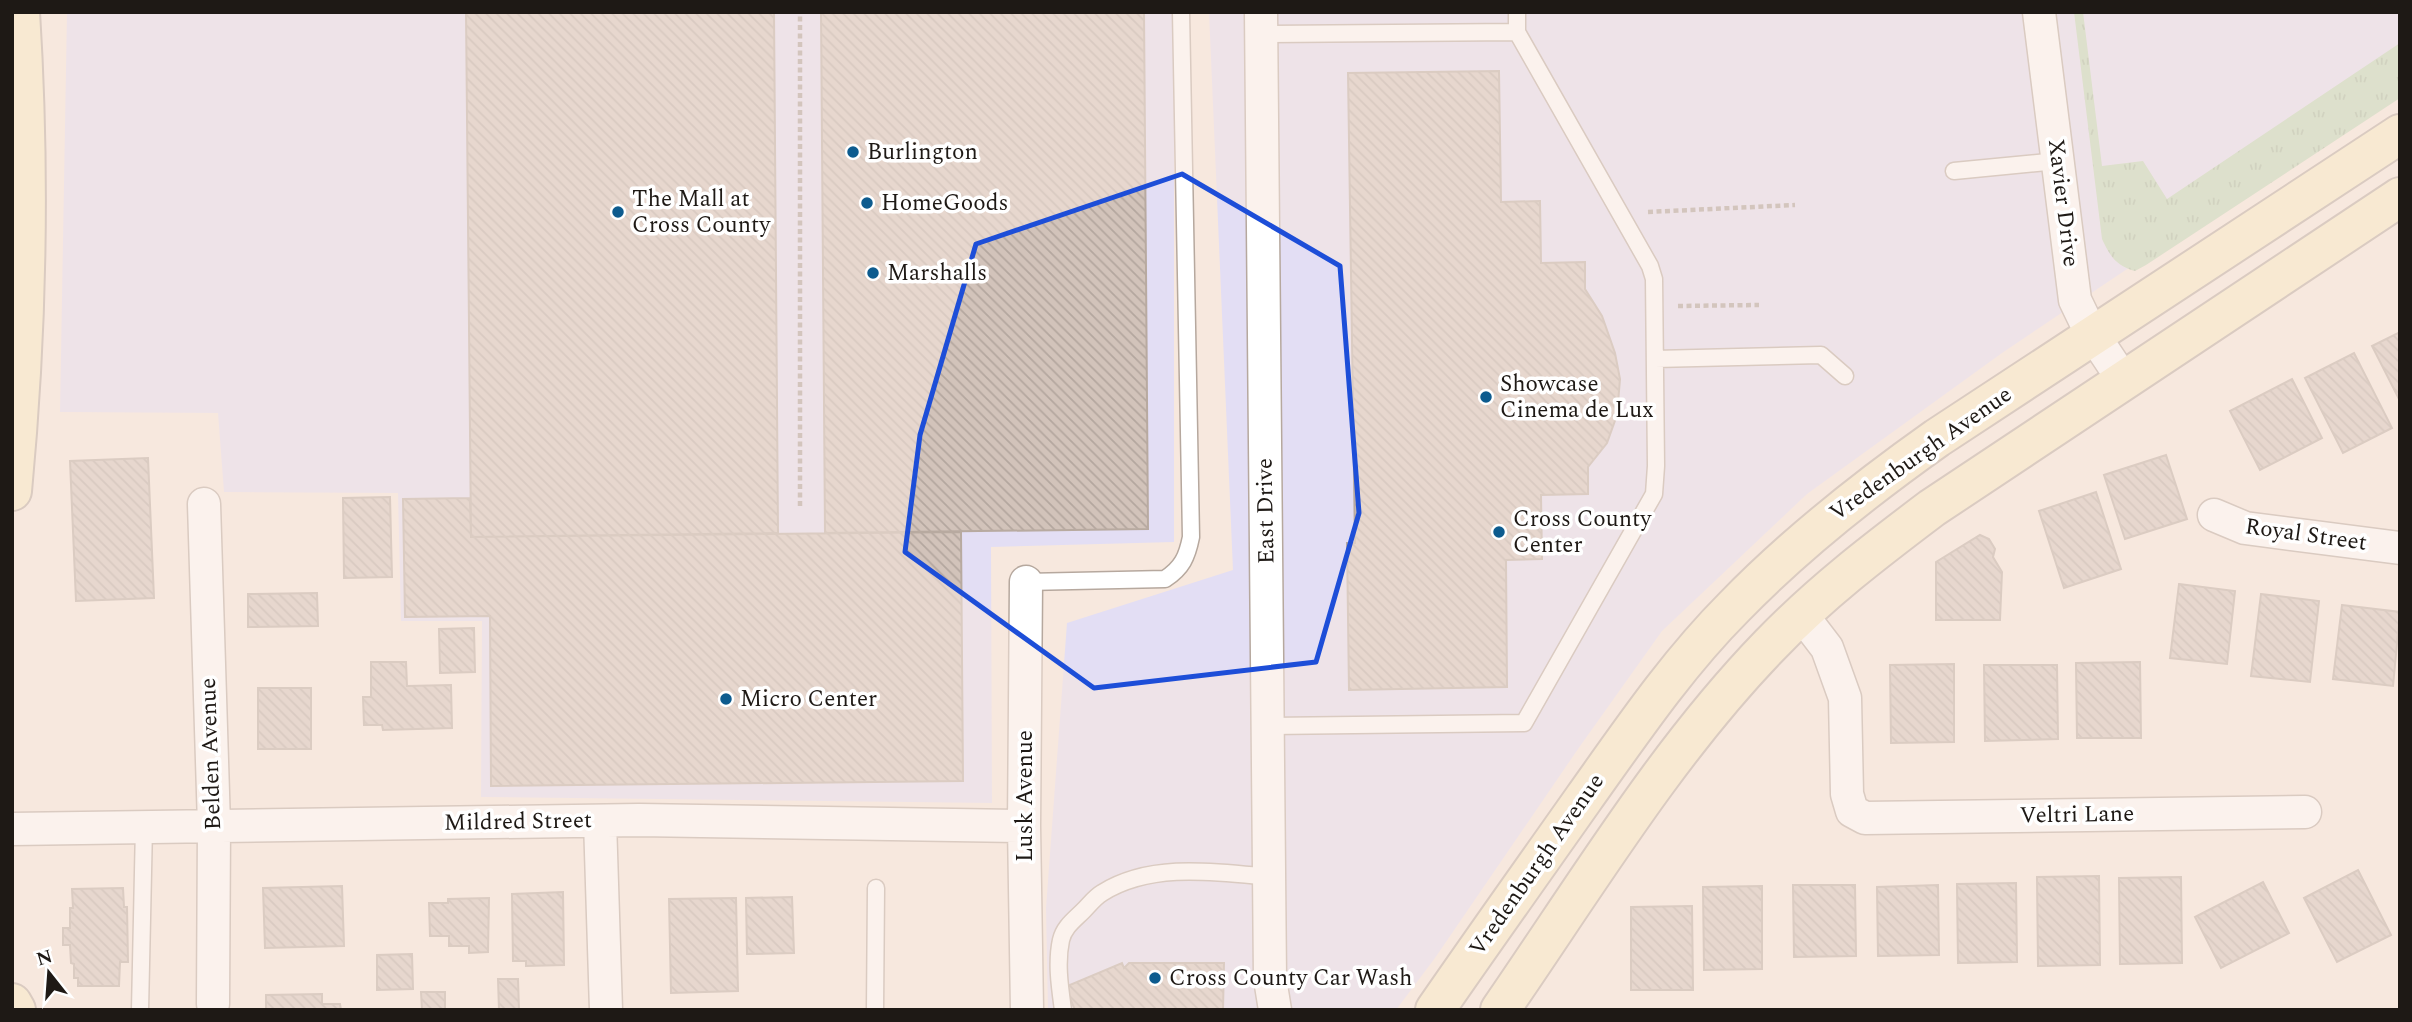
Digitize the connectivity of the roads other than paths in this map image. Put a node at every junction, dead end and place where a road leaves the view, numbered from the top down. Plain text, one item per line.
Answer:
1 (20, 12) edge
2 (1181, 12) edge
3 (1517, 12) edge
4 (2039, 12) edge
5 (1261, 23) edge
6 (1517, 32) junction
7 (2400, 134) edge
8 (2057, 161) junction
9 (1954, 171) dead end
10 (2400, 197) edge
11 (2094, 335) junction
12 (1655, 359) junction
13 (1845, 376) dead end
14 (2124, 381) junction
15 (12, 491) edge
16 (204, 504) dead end
17 (2214, 515) dead end
18 (2400, 548) edge
19 (1026, 582) joint
20 (1801, 614) junction
21 (1268, 726) junction
22 (2305, 812) dead end
23 (600, 821) junction
24 (214, 825) junction
25 (1024, 826) junction
26 (144, 827) junction
27 (12, 829) edge
28 (1270, 877) junction
29 (876, 888) dead end
30 (12, 1003) edge
31 (213, 1004) dead end
32 (16, 1010) edge
33 (140, 1010) edge
34 (606, 1010) edge
35 (875, 1010) edge
36 (1027, 1010) edge
37 (1063, 1010) edge
38 (1275, 1010) edge
39 (1435, 1010) edge
40 (1500, 1010) edge

1 - 15 street
2 - 19 lane
3 - 6 lane
4 - 8 street, Xavier Drive
5 - 6 lane
5 - 21 street, East Drive
6 - 12 lane
7 - 11 street, Vredenburgh Avenue
8 - 9 lane
8 - 11 street, Xavier Drive
10 - 14 street
11 - 14 street, Xavier Drive
11 - 39 street, Vredenburgh Avenue
12 - 13 lane
12 - 21 lane
14 - 20 street
16 - 24 street, Belden Avenue
17 - 18 street, Royal Street
19 - 25 street, Lusk Avenue
20 - 22 street, Veltri Lane
20 - 40 street
21 - 28 street, East Drive
23 - 24 street, Mildred Street
23 - 25 street, Mildred Street
23 - 34 street
24 - 26 street, Mildred Street
24 - 31 street, Belden Avenue
25 - 36 street, Lusk Avenue
26 - 27 street, Mildred Street
26 - 33 lane
28 - 37 lane
28 - 38 street, East Drive
29 - 35 lane
30 - 32 street

